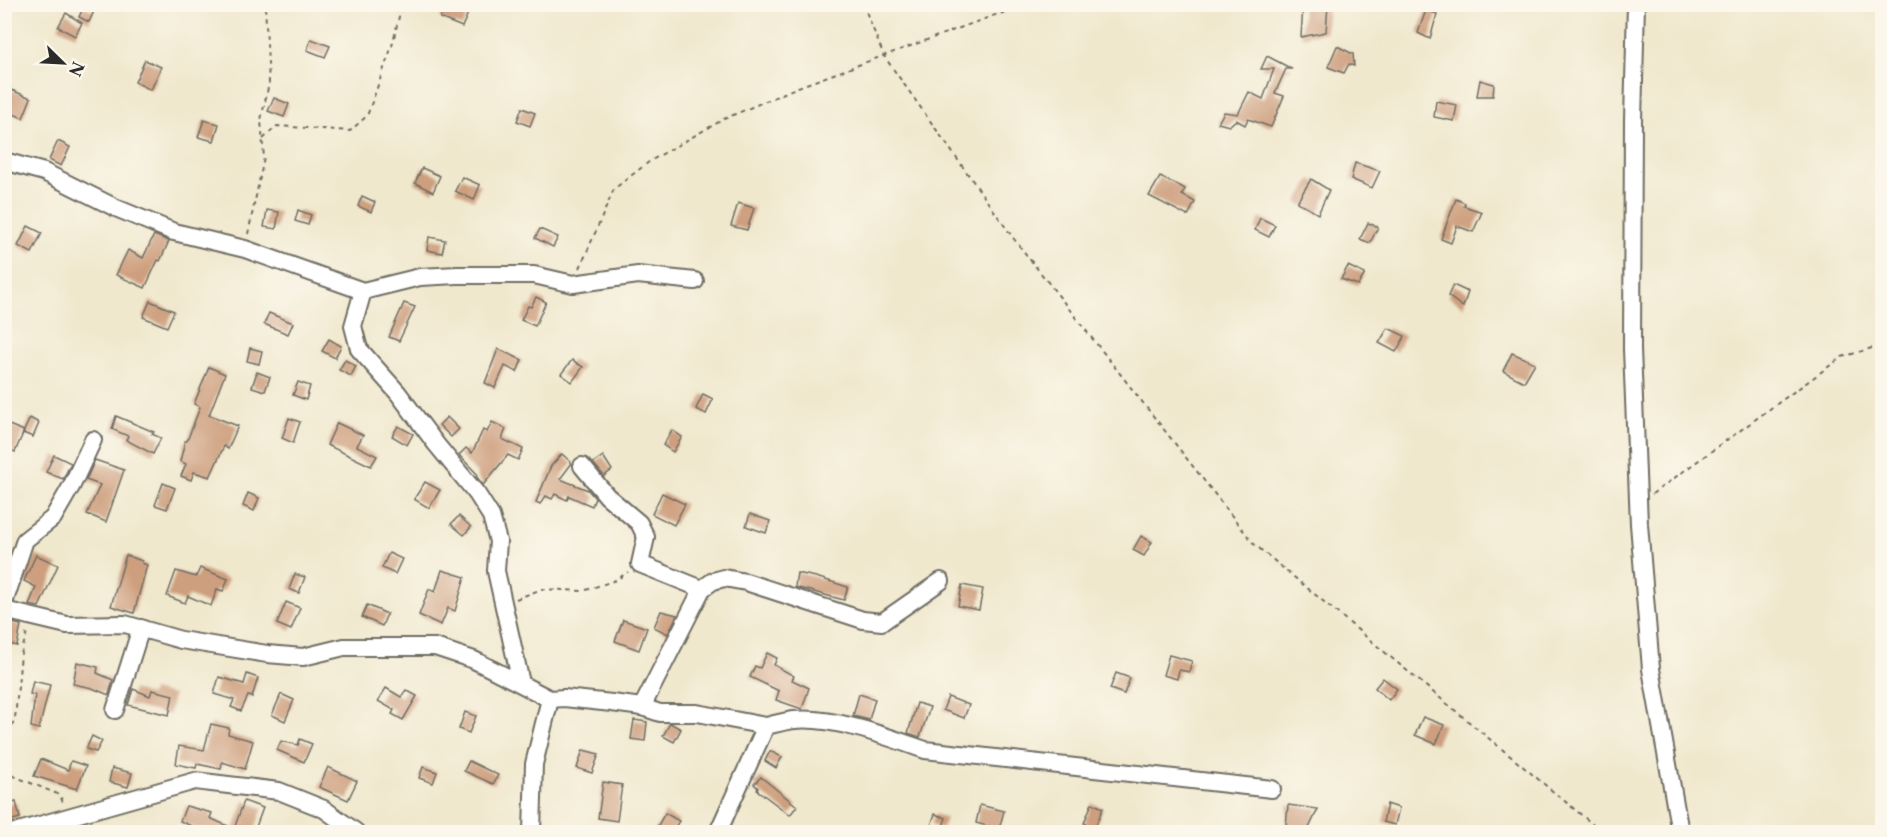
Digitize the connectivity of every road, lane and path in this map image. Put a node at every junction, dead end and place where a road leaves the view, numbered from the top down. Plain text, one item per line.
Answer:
1 (265, 4) edge
2 (402, 4) edge
3 (863, 4) edge
4 (1045, 4) edge
5 (1635, 4) edge
6 (885, 56) junction
7 (263, 139) junction
8 (4, 161) edge
9 (245, 249) junction
10 (695, 281) dead end
11 (573, 284) junction
12 (363, 291) junction
13 (1882, 345) edge
14 (93, 440) dead end
15 (582, 466) dead end
16 (1639, 504) junction
17 (640, 564) junction
18 (940, 580) dead end
19 (702, 589) junction
20 (4, 603) edge
21 (503, 604) junction
22 (4, 609) edge
23 (31, 616) junction
24 (141, 628) junction
25 (521, 683) junction
26 (550, 699) junction
27 (642, 707) junction
28 (115, 710) dead end
29 (766, 726) junction
30 (4, 742) edge
31 (4, 772) edge
32 (1272, 789) dead end
33 (68, 817) junction
34 (34, 830) edge
35 (15, 832) edge
36 (356, 832) edge
37 (532, 832) edge
38 (718, 832) edge
39 (1602, 832) edge
40 (1680, 832) edge

1 - 7 path
2 - 7 path
3 - 6 path
4 - 6 path
5 - 16 street
6 - 11 path
6 - 39 path
7 - 9 path
8 - 9 street
9 - 12 street
10 - 11 street
11 - 12 street
12 - 21 street
13 - 16 path
14 - 20 street
15 - 17 street
16 - 40 street
17 - 19 street
17 - 21 path
18 - 19 street
19 - 27 street
21 - 25 street
22 - 23 street
23 - 24 street
23 - 30 path
24 - 25 street
24 - 28 street
25 - 26 street
26 - 27 street
26 - 37 street
27 - 29 street
29 - 32 street
29 - 38 street
31 - 33 path
33 - 34 street
33 - 36 street
34 - 35 street

